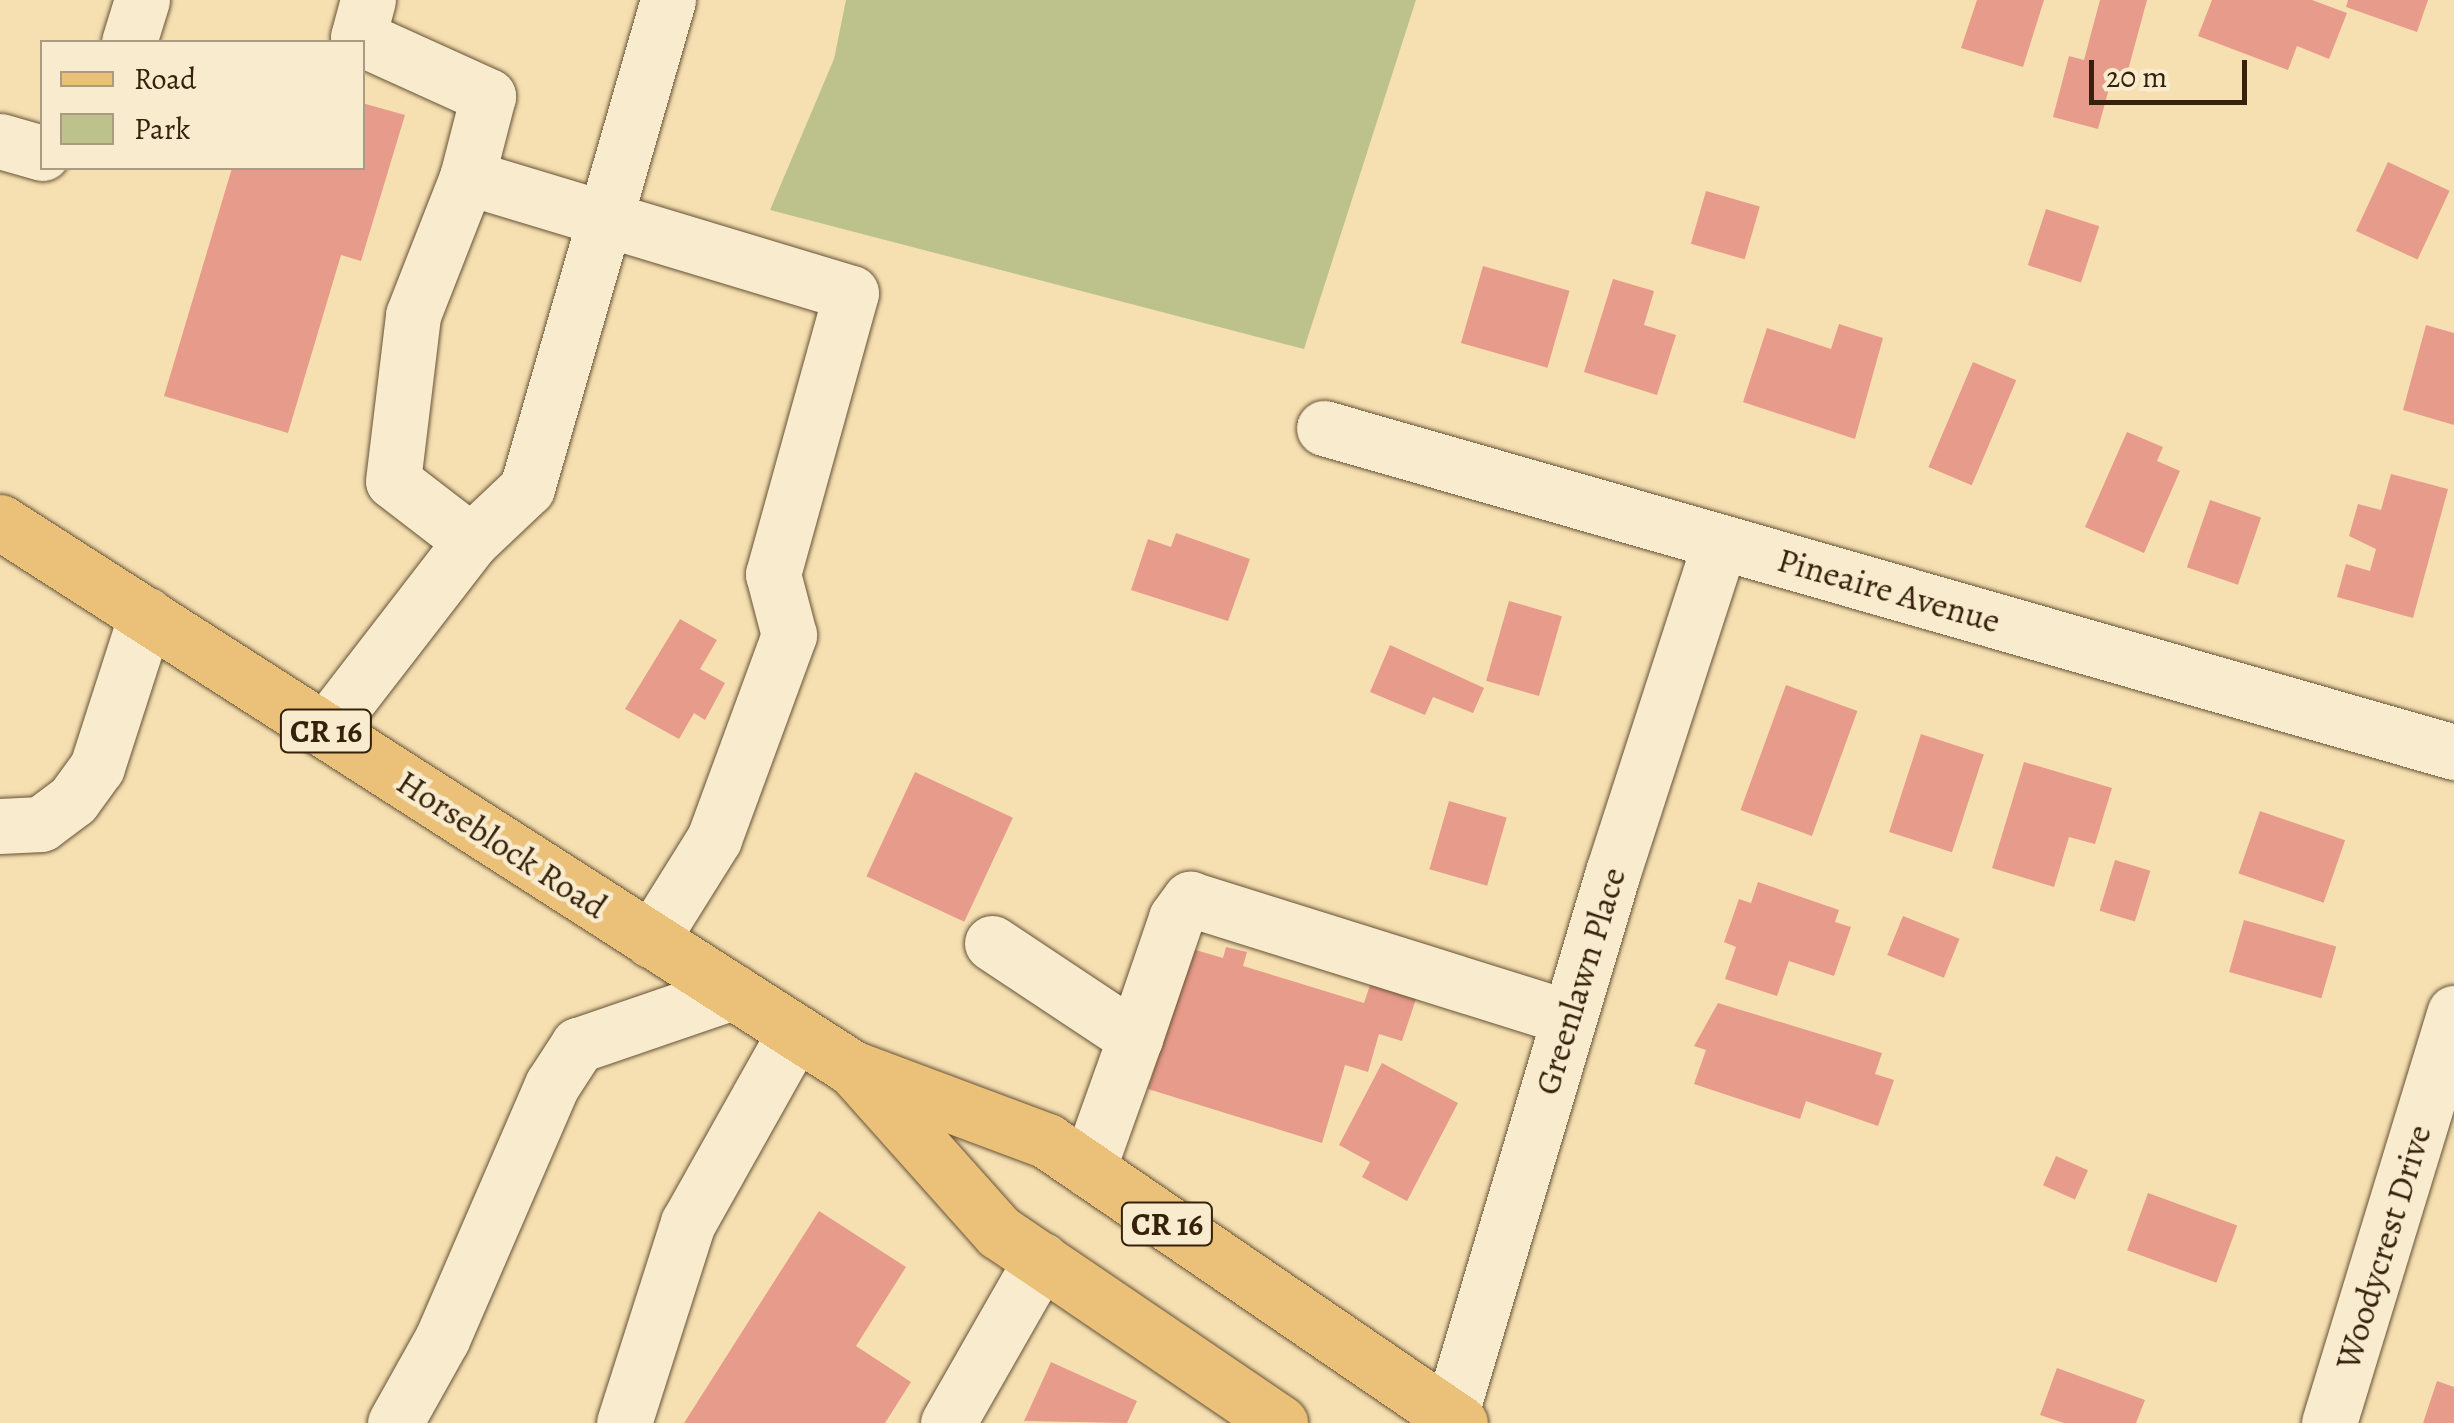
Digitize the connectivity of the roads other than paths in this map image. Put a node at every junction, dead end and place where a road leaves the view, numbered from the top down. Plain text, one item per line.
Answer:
1 (142, 0) edge
2 (368, 0) edge
3 (668, 0) edge
4 (130, 40) edge
5 (0, 140) edge
6 (40, 151) edge
7 (468, 177) junction
8 (604, 218) junction
9 (1324, 428) dead end
10 (0, 522) edge
11 (471, 541) junction
12 (1720, 542) junction
13 (146, 616) junction
14 (325, 730) junction
15 (2454, 752) edge
16 (0, 826) edge
17 (651, 940) junction
18 (992, 943) dead end
19 (733, 992) junction
20 (2454, 1013) edge
21 (1569, 1018) junction
22 (795, 1032) junction
23 (1135, 1038) junction
24 (852, 1068) junction
25 (1088, 1170) junction
26 (1042, 1260) junction
27 (1453, 1421) edge
28 (395, 1423) edge
29 (624, 1423) edge
30 (948, 1423) edge
31 (1280, 1423) edge
32 (2329, 1423) edge

1 - 4 street
2 - 7 street
3 - 8 street
5 - 6 street
7 - 8 street
7 - 11 street
8 - 11 street
8 - 17 street
9 - 12 street, Pineaire Avenue
10 - 13 main road, Horseblock Road / CR 16
11 - 14 street
12 - 15 street, Pineaire Avenue
12 - 21 street, Greenlawn Place
13 - 14 main road, Horseblock Road / CR 16
13 - 16 street
14 - 17 main road, Horseblock Road / CR 16
17 - 19 main road, Horseblock Road / CR 16
18 - 23 street
19 - 22 main road, Horseblock Road / CR 16
19 - 28 street
20 - 32 street, Woodycrest Drive
21 - 23 street
21 - 27 street, Greenlawn Place
22 - 24 main road, Horseblock Road / CR 16
22 - 29 street
23 - 25 street
24 - 25 main road, Horseblock Road / CR 16
24 - 26 main road, Horseblock Road / CR 16
25 - 27 main road, Horseblock Road / CR 16
26 - 30 street
26 - 31 main road, Horseblock Road / CR 16

